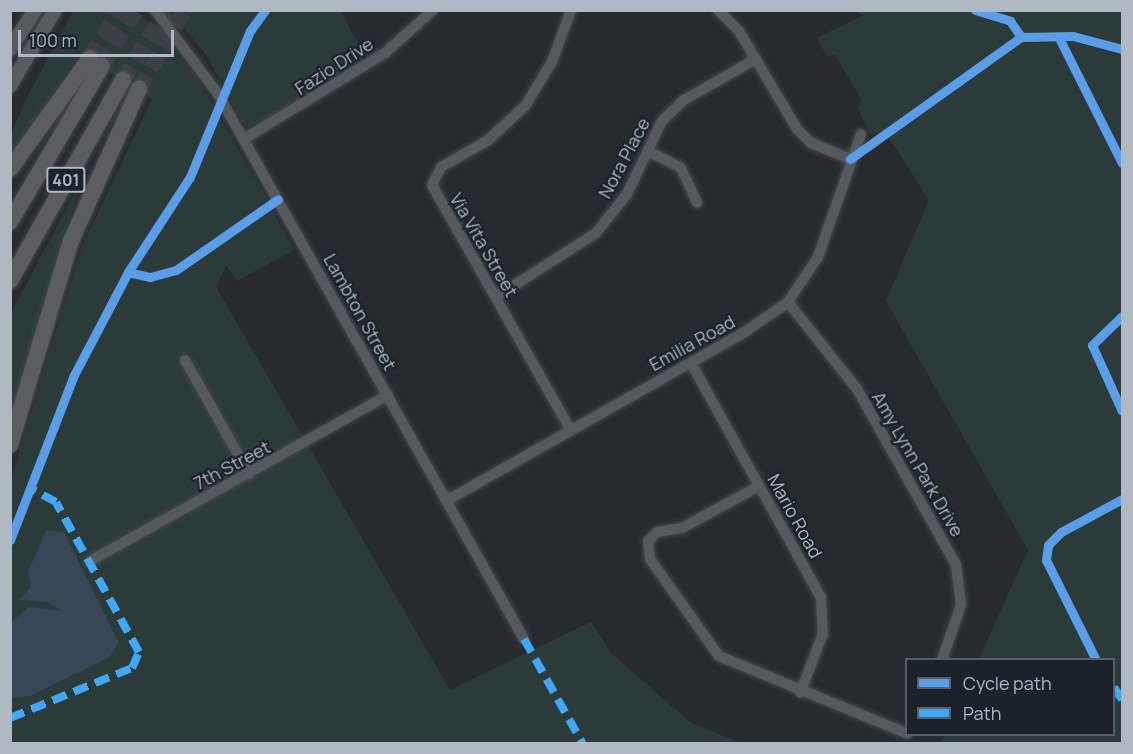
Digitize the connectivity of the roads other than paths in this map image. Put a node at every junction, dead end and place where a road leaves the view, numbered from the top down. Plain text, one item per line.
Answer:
1 (35, 10) edge
2 (55, 10) edge
3 (155, 10) edge
4 (433, 10) edge
5 (571, 10) edge
6 (718, 10) edge
7 (10, 50) edge
8 (756, 59) junction
9 (123, 80) tunnel mouth
10 (10, 86) edge
11 (139, 89) tunnel mouth
12 (861, 134) dead end
13 (244, 139) junction
14 (648, 151) junction
15 (850, 159) junction
16 (10, 170) edge
17 (696, 202) dead end
18 (10, 222) edge
19 (10, 281) edge
20 (496, 297) junction
21 (788, 303) junction
22 (185, 360) dead end
23 (691, 363) junction
24 (388, 395) junction
25 (570, 429) junction
26 (10, 445) edge
27 (249, 474) junction
28 (759, 486) junction
29 (448, 500) junction
30 (90, 561) dead end
31 (524, 639) dead end
32 (943, 658) edge
33 (800, 693) junction
34 (905, 734) edge

1 - 7 main road
2 - 10 main road
3 - 13 street, Lambton Street
4 - 13 street, Fazio Drive
5 - 20 street, Via Vita Street
6 - 8 street
8 - 14 street, Nora Place
8 - 15 street
9 - 19 highway, 401
11 - 26 highway
12 - 15 street, Emilia Road
13 - 24 street, Lambton Street
14 - 17 street
14 - 20 street, Nora Place
15 - 21 street, Emilia Road
16 - 18 highway, 401
20 - 25 street, Via Vita Street
21 - 23 street, Emilia Road
21 - 32 street, Amy Lynn Park Drive
22 - 27 street
23 - 25 street, Emilia Road
23 - 28 street, Mario Road
24 - 27 street, 7th Street
24 - 29 street, Lambton Street
25 - 29 street, Emilia Road
27 - 30 street, 7th Street
28 - 33 street, Mario Road
28 - 33 street
29 - 31 street, Lambton Street
33 - 34 street

